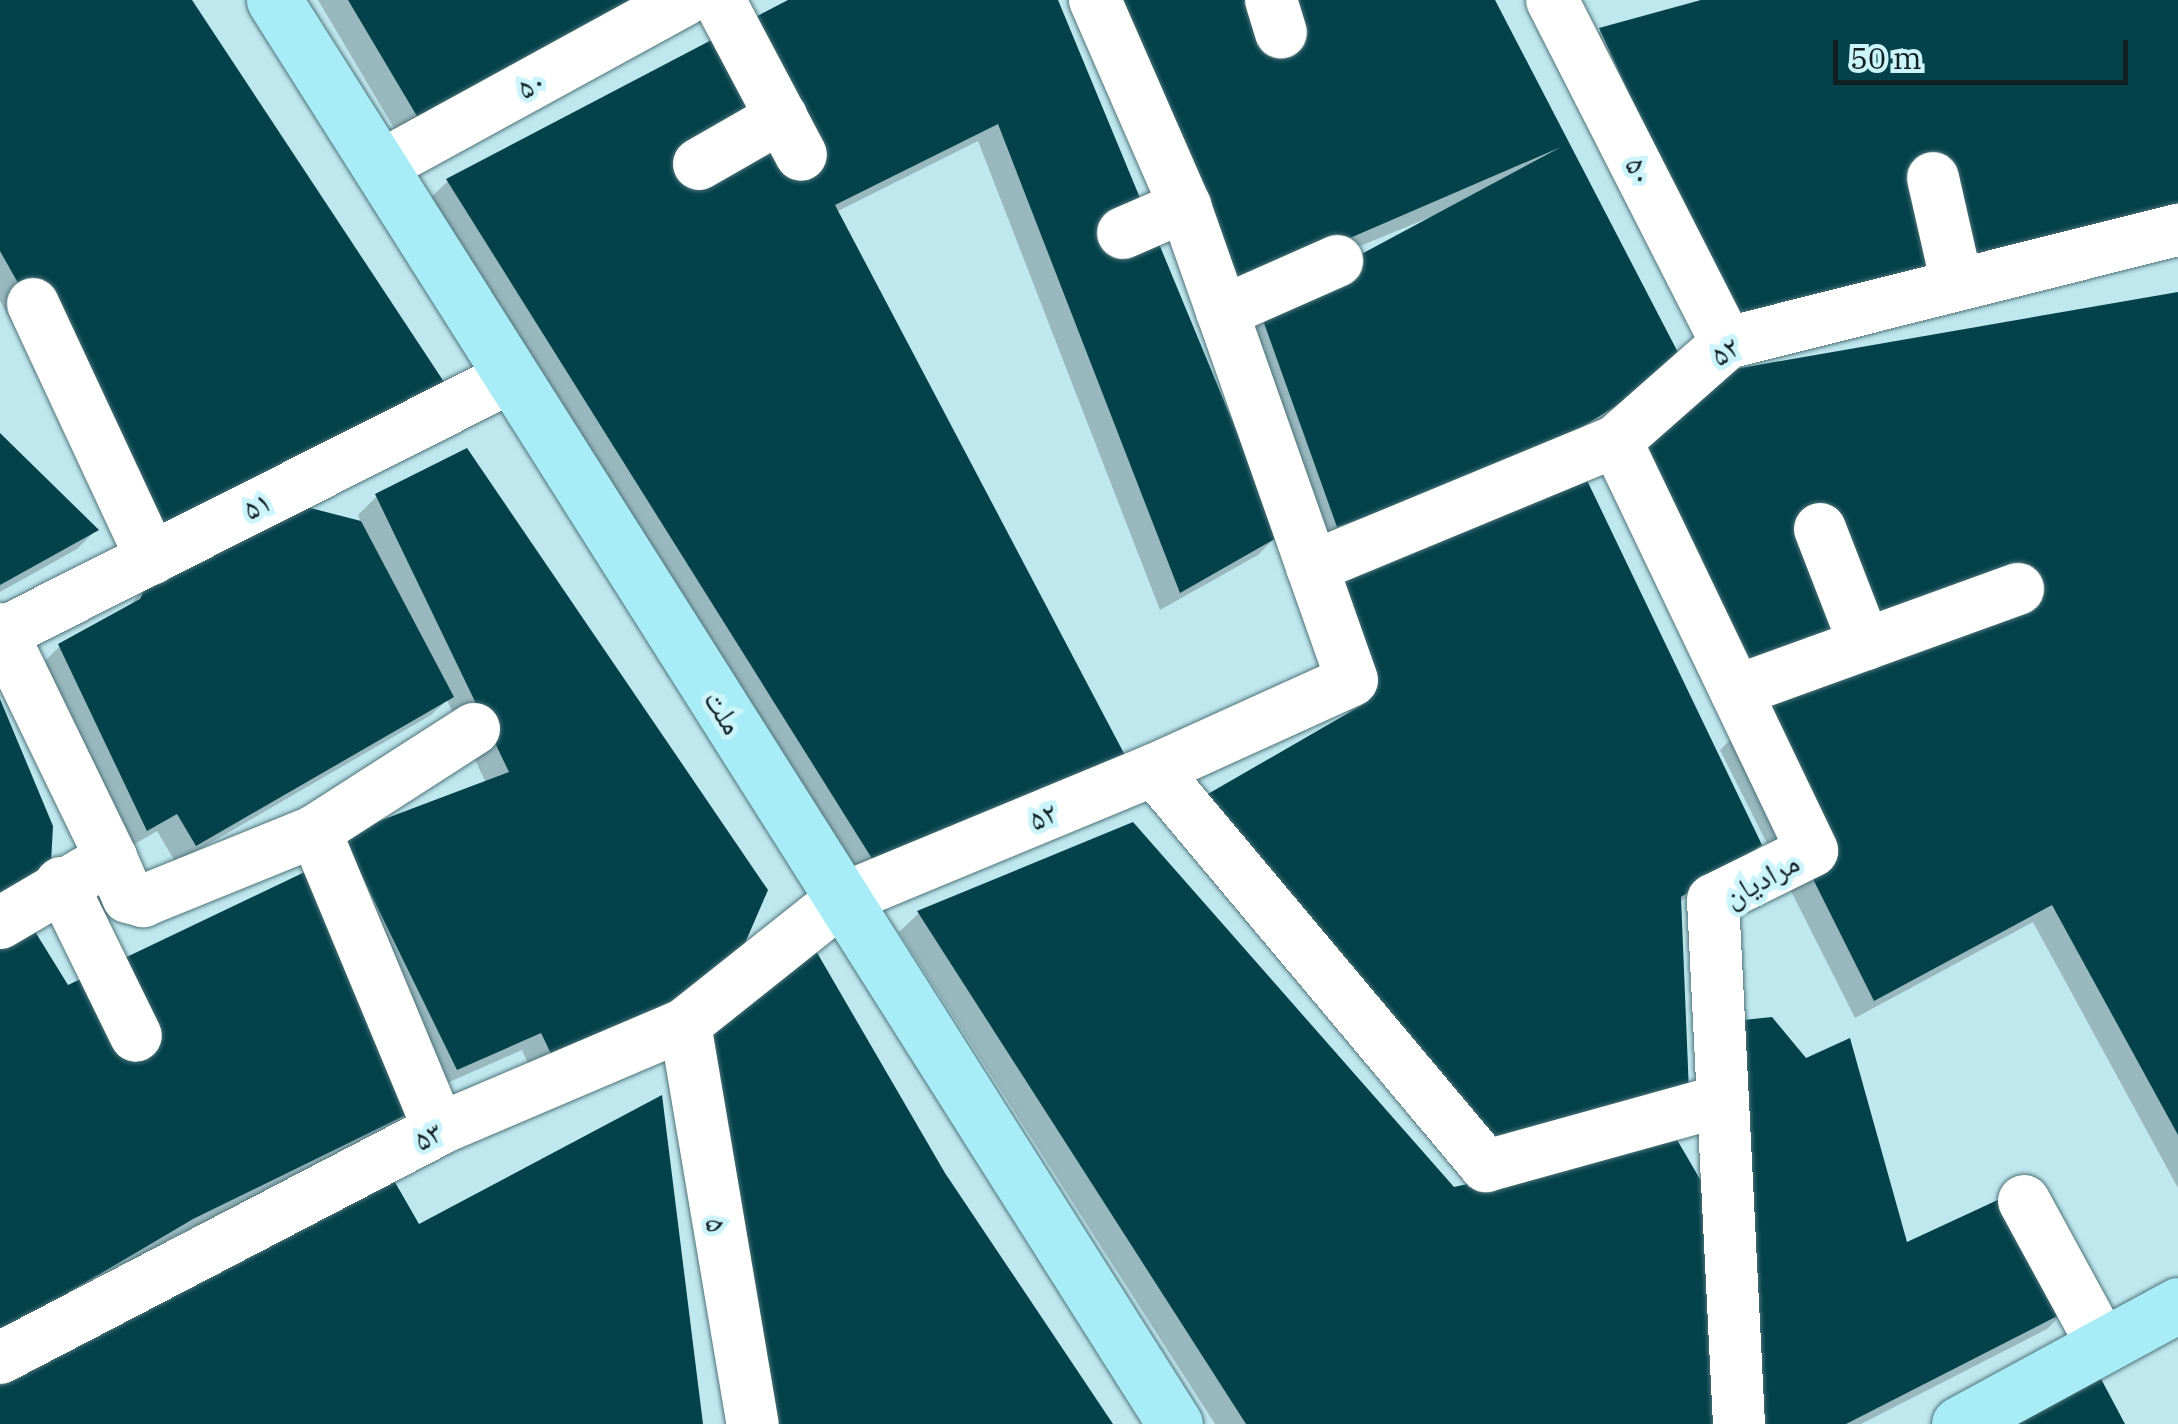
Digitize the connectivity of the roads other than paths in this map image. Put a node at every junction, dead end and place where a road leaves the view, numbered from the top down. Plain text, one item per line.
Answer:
1 (274, 0) edge
2 (684, 0) edge
3 (718, 0) edge
4 (1095, 0) edge
5 (1570, 4) edge
6 (698, 164) dead end
7 (378, 168) junction
8 (1933, 178) dead end
9 (1185, 206) junction
10 (2178, 230) edge
11 (1123, 233) dead end
12 (1337, 261) dead end
13 (1957, 284) junction
14 (33, 304) dead end
15 (1222, 312) junction
16 (1727, 342) junction
17 (511, 377) junction
18 (1616, 442) junction
19 (1820, 529) dead end
20 (152, 558) junction
21 (1312, 567) junction
22 (2018, 590) dead end
23 (2, 631) edge
24 (1865, 645) junction
25 (1736, 691) junction
26 (474, 730) dead end
27 (1154, 770) junction
28 (314, 831) junction
29 (111, 858) junction
30 (61, 883) junction
31 (842, 898) junction
32 (0, 923) edge
33 (685, 1024) junction
34 (136, 1036) dead end
35 (1720, 1102) junction
36 (439, 1129) junction
37 (2024, 1202) dead end
38 (2178, 1305) edge
39 (2104, 1346) junction
40 (0, 1358) edge
41 (752, 1424) edge
42 (1175, 1424) edge
43 (1739, 1424) edge
44 (1959, 1424) edge

1 - 7 main road, ملت
2 - 7 street, ۵۰
3 - 6 street
4 - 9 street
5 - 16 street, ۵۰
7 - 17 main road, ملت
8 - 13 street
9 - 11 street
9 - 15 street
10 - 13 street, ۵۲
12 - 15 street
13 - 16 street, ۵۲
14 - 20 street
15 - 21 street
16 - 18 street, ۵۲
17 - 20 street, ۵۱
17 - 31 main road, ملت
18 - 21 street, ۵۲
18 - 25 street, مرادیان
19 - 24 street
20 - 23 street, ۵۱
21 - 27 street, ۵۲
22 - 24 street
23 - 29 street
24 - 25 street
25 - 35 street, مرادیان
26 - 28 street
27 - 31 street, ۵۲
27 - 35 street
28 - 29 street
28 - 36 street
29 - 30 street
30 - 32 street
30 - 34 street
31 - 33 street, ۵۳
31 - 42 main road, ملت
33 - 36 street, ۵۳
33 - 41 street, ۵
35 - 43 street, مرادیان
36 - 40 street, ۵۳
37 - 39 street
38 - 39 main road
39 - 44 main road

